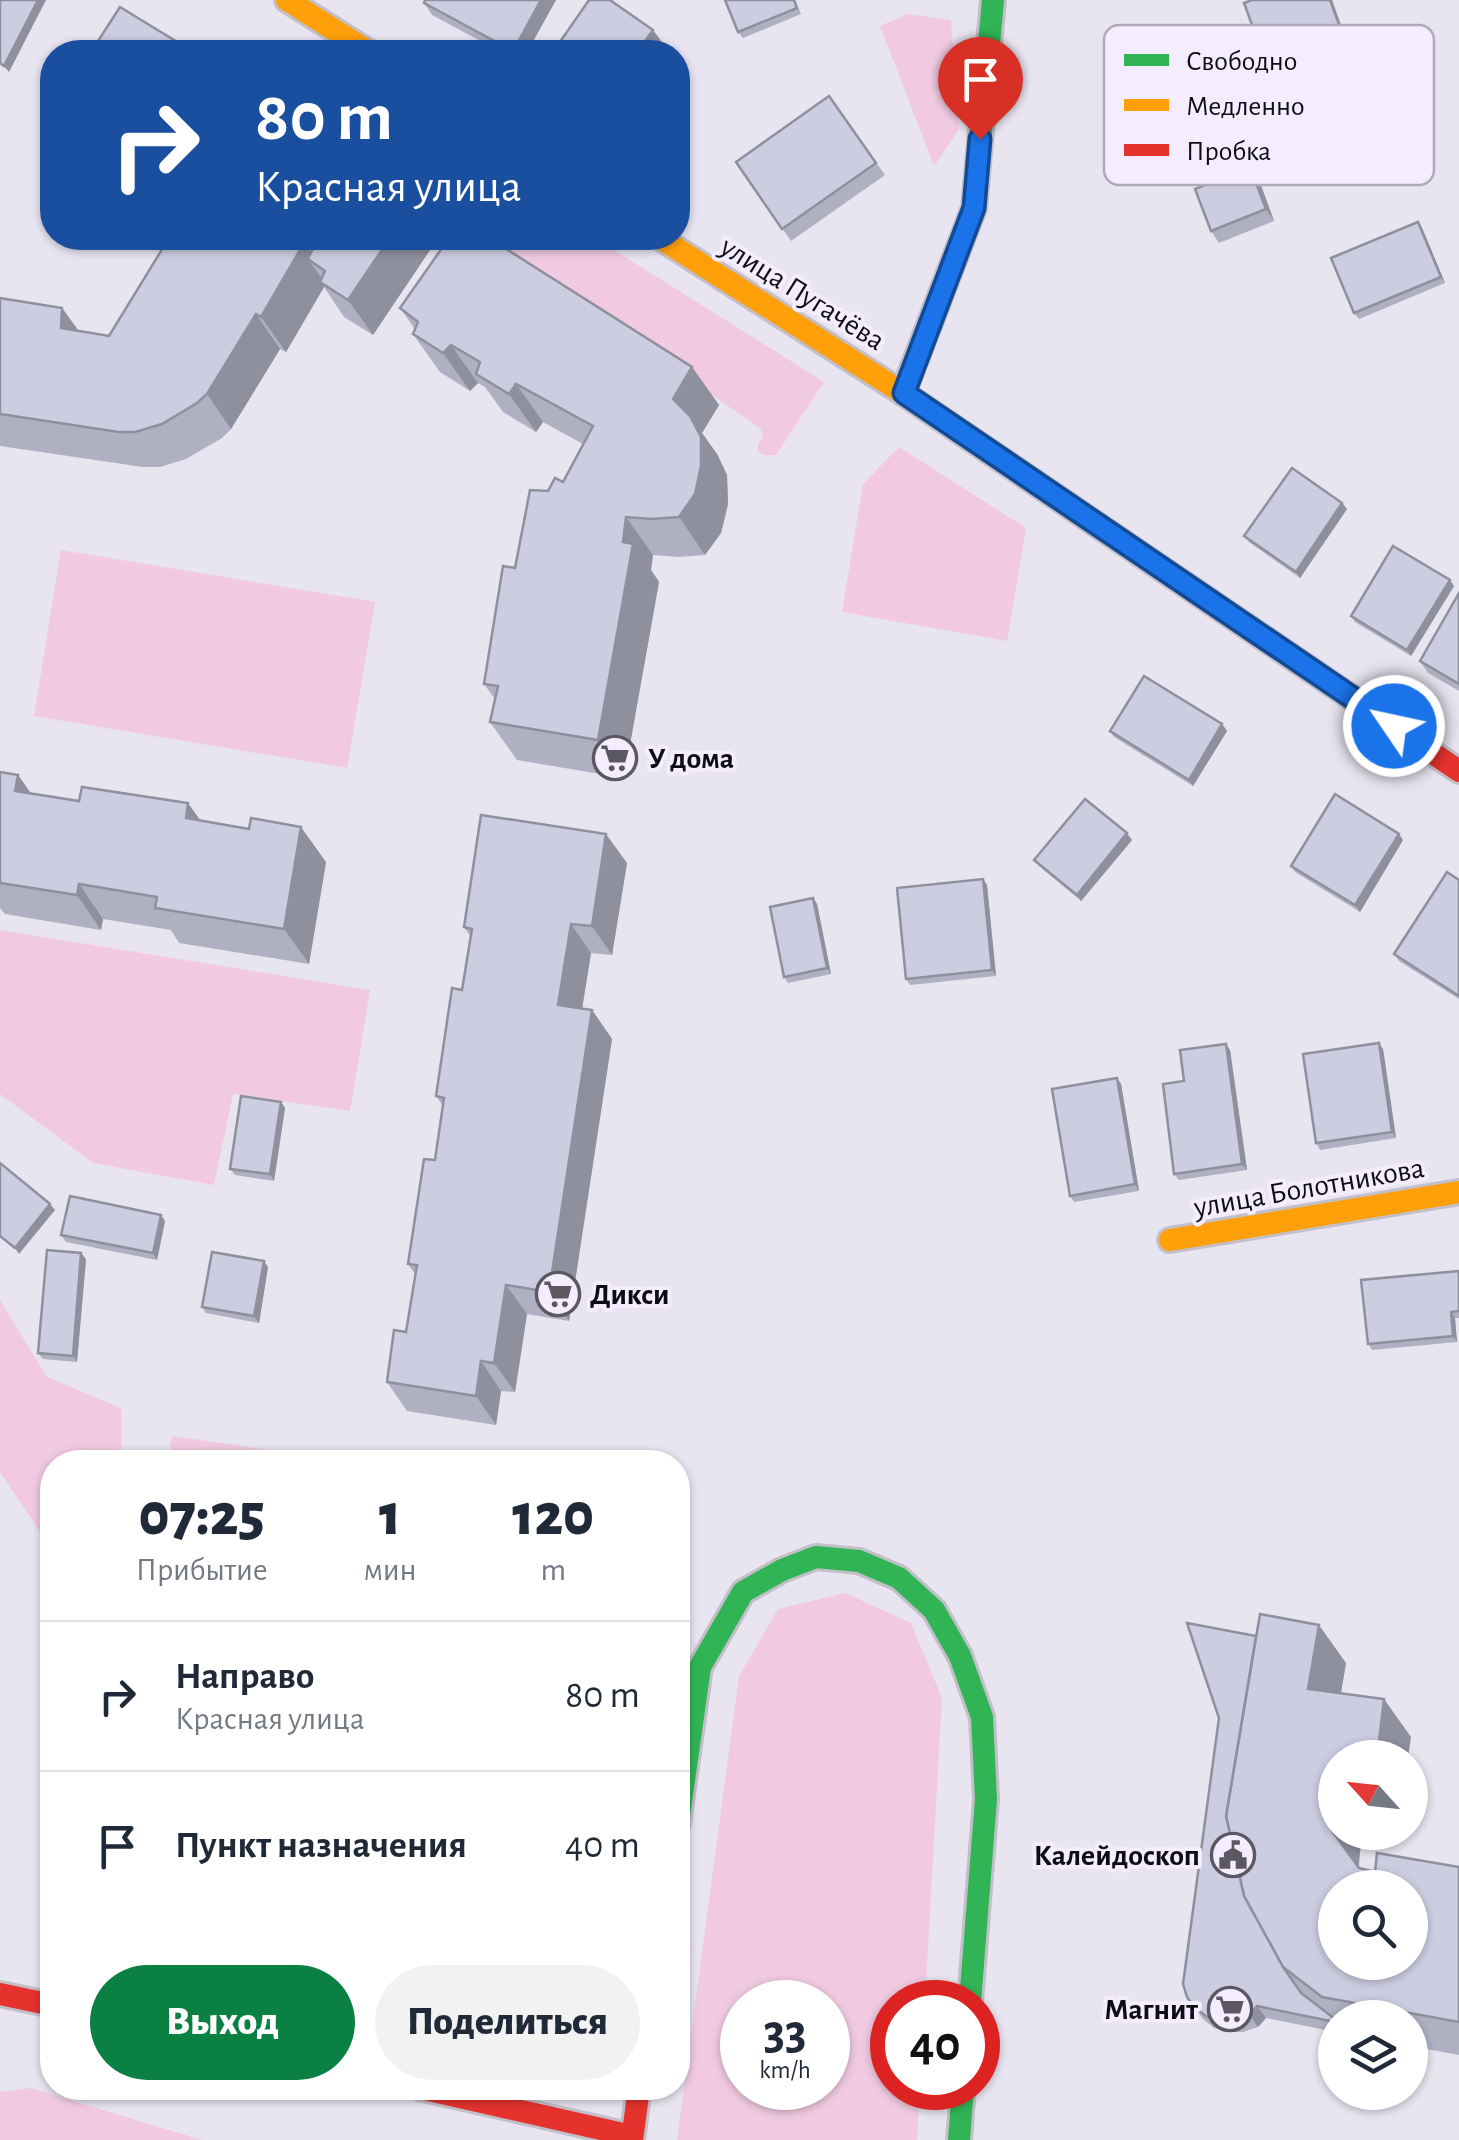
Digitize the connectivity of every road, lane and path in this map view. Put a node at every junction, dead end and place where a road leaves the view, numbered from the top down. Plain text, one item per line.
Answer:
1 (287, 0) edge
2 (993, 0) edge
3 (351, 40) edge
4 (679, 250) edge
5 (904, 393) junction
6 (1459, 771) edge
7 (1459, 1192) edge
8 (1170, 1240) dead end
9 (690, 1738) edge
10 (972, 1980) edge
11 (0, 1994) edge
12 (40, 2002) edge
13 (471, 2100) edge
14 (637, 2100) edge
15 (961, 2110) edge
16 (632, 2138) edge
17 (959, 2140) edge

1 - 3 street
2 - 5 street
4 - 5 street, улица Пугачёва
5 - 6 street, улица Пугачёва
7 - 8 street, улица Болотникова
9 - 10 street
11 - 12 street
13 - 16 street
14 - 16 street
15 - 17 street

